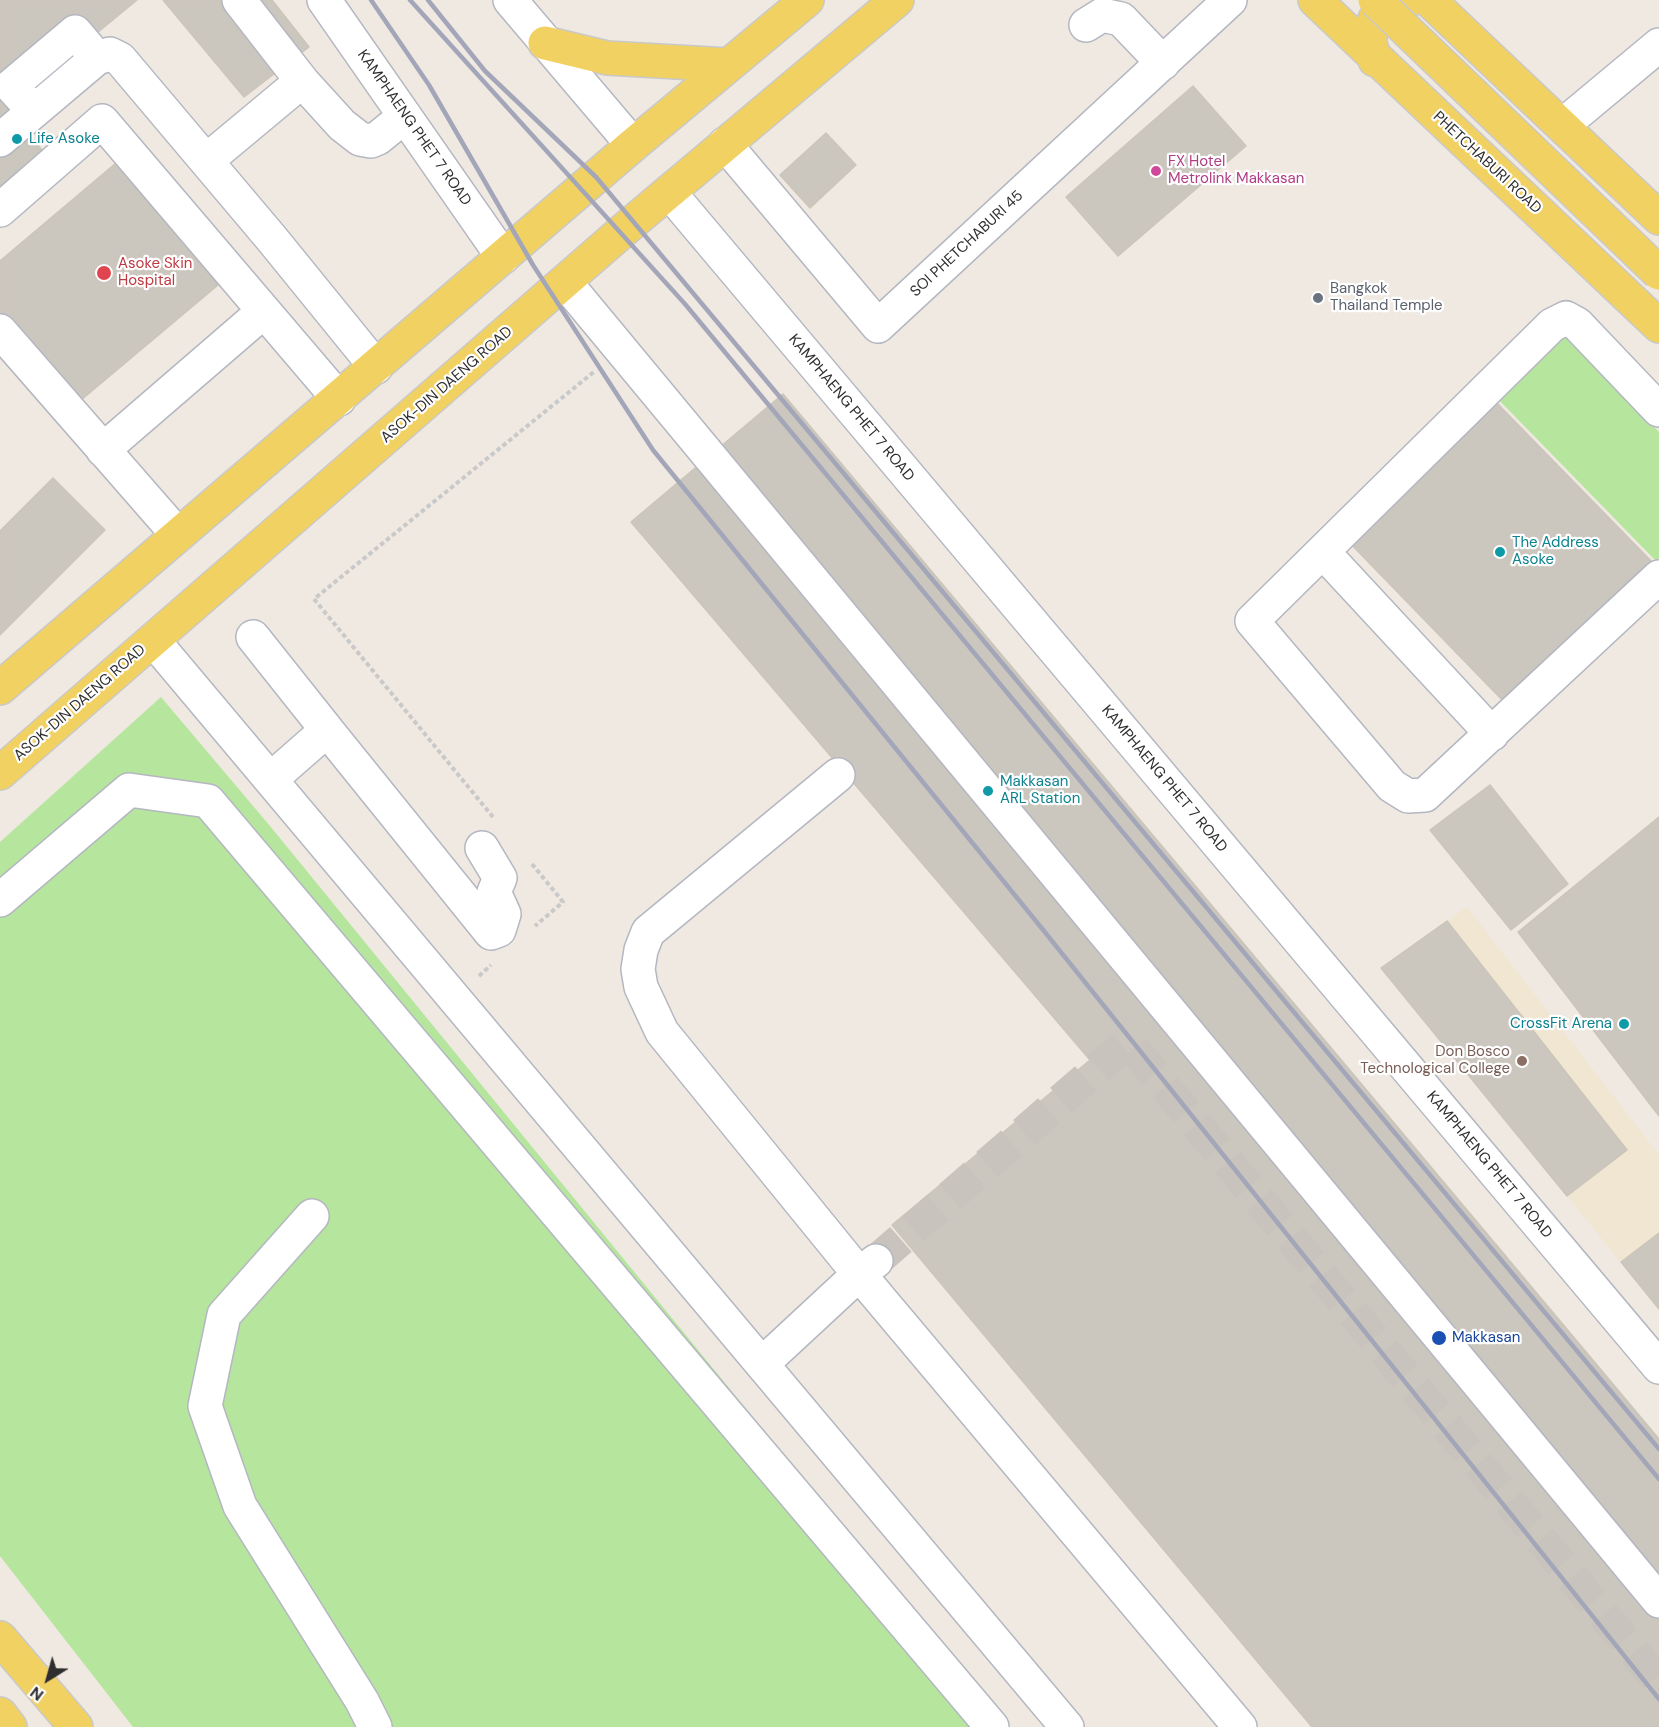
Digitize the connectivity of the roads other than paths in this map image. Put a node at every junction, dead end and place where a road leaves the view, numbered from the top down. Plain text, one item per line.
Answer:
1 (239, 0) edge
2 (324, 0) edge
3 (807, 0) edge
4 (897, 0) edge
5 (1230, 0) edge
6 (1315, 0) edge
7 (1375, 0) edge
8 (511, 1) edge
9 (1422, 2) edge
10 (1086, 25) dead end
11 (545, 42) junction
12 (1659, 45) edge
13 (1375, 60) junction
14 (1163, 63) junction
15 (729, 64) junction
16 (302, 81) junction
17 (405, 116) junction
18 (1563, 125) junction
19 (0, 140) edge
20 (725, 144) junction
21 (633, 145) junction
22 (206, 161) junction
23 (669, 192) junction
24 (0, 210) edge
25 (1659, 218) edge
26 (503, 257) junction
27 (1659, 273) edge
28 (565, 282) junction
29 (263, 312) junction
30 (1659, 326) edge
31 (0, 331) edge
32 (376, 367) junction
33 (339, 399) junction
34 (1659, 410) edge
35 (103, 450) junction
36 (178, 535) junction
37 (1323, 552) junction
38 (1659, 577) edge
39 (253, 637) dead end
40 (153, 640) junction
41 (0, 688) edge
42 (327, 729) junction
43 (1492, 734) junction
44 (0, 773) edge
45 (838, 775) dead end
46 (271, 779) junction
47 (482, 848) dead end
48 (0, 900) edge
49 (312, 1216) dead end
50 (867, 1268) junction
51 (762, 1364) junction
52 (1659, 1367) edge
53 (1659, 1601) edge
54 (0, 1638) edge
55 (0, 1714) edge
56 (10, 1727) edge
57 (76, 1727) edge
58 (375, 1727) edge
59 (992, 1727) edge
60 (1066, 1727) edge
61 (1240, 1727) edge

1 - 16 street
2 - 17 street, KAMPHAENG PHET 7 ROAD
3 - 15 main road
4 - 20 main road, ASOK-DIN DAENG ROAD
5 - 14 street, SOI PHETCHABURI 45
6 - 13 main road, PHETCHABURI ROAD
7 - 27 main road, bridge
8 - 11 street
9 - 13 main road
9 - 18 main road
10 - 14 street
11 - 15 main road
11 - 21 street
12 - 18 street
13 - 30 main road, PHETCHABURI ROAD
14 - 20 street, SOI PHETCHABURI 45
15 - 21 main road
16 - 17 street
16 - 22 street
17 - 26 street, KAMPHAENG PHET 7 ROAD
18 - 25 main road
19 - 22 street
20 - 23 main road, ASOK-DIN DAENG ROAD
21 - 26 main road
22 - 32 street
23 - 28 main road, ASOK-DIN DAENG ROAD
23 - 52 street, KAMPHAENG PHET 7 ROAD
24 - 29 street
26 - 32 main road
28 - 40 main road, ASOK-DIN DAENG ROAD
28 - 53 street
29 - 33 street
29 - 35 street
31 - 35 street
32 - 33 main road
33 - 36 main road
34 - 37 street
35 - 36 street
36 - 41 main road
37 - 43 street
37 - 43 street
38 - 43 street
39 - 42 street
40 - 44 main road, ASOK-DIN DAENG ROAD
40 - 46 street
42 - 46 street
42 - 47 street
45 - 50 street
46 - 51 street
48 - 59 street
49 - 58 street
50 - 51 street
50 - 61 street
51 - 60 street
54 - 57 main road
55 - 56 main road

